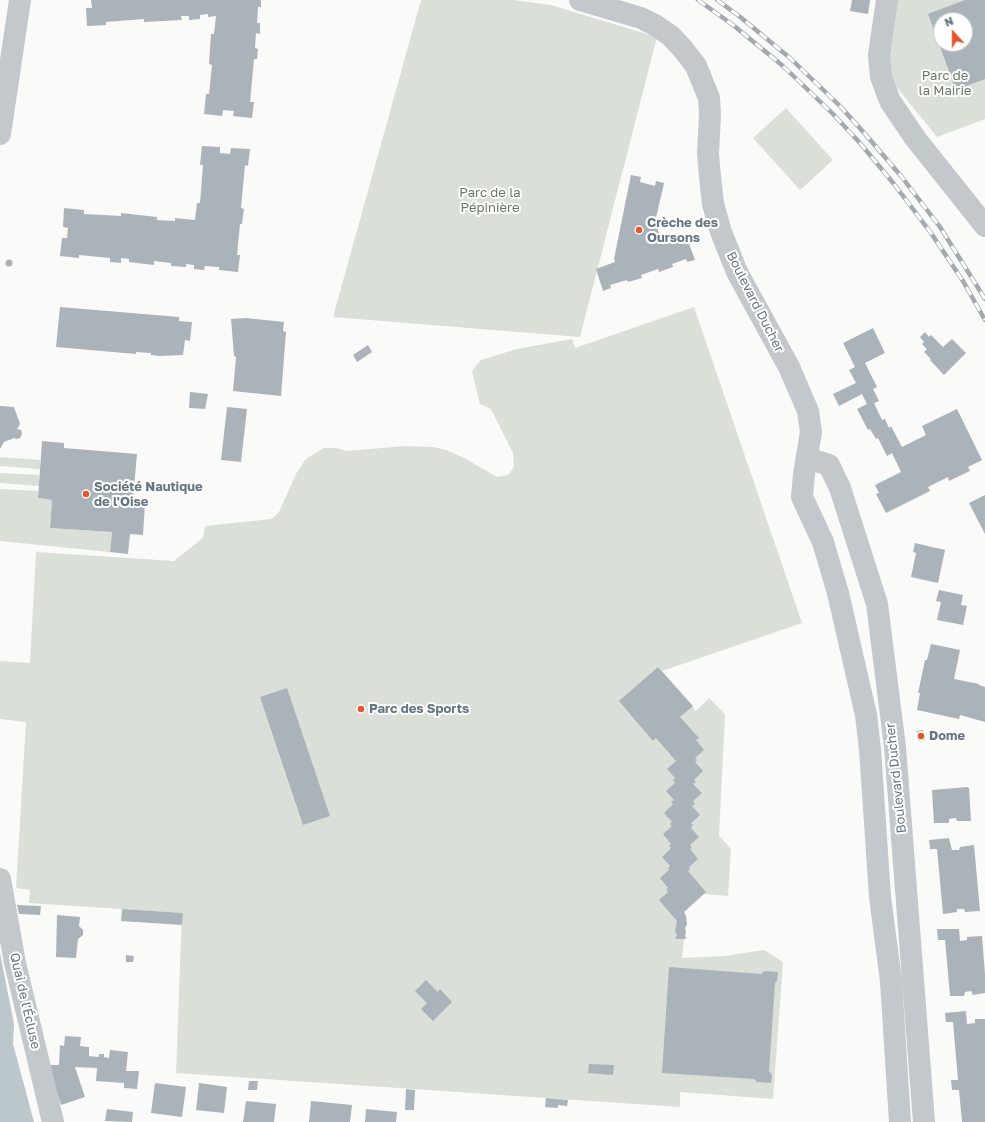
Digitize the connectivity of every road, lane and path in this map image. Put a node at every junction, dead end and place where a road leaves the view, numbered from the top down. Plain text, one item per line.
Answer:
1 (20, 0) edge
2 (580, 0) edge
3 (888, 0) edge
4 (0, 134) edge
5 (985, 226) edge
6 (807, 458) junction
7 (858, 546) junction
8 (827, 554) junction
9 (0, 879) edge
10 (53, 1122) edge
11 (900, 1122) edge
12 (924, 1122) edge

1 - 4 street
2 - 6 street, Boulevard Ducher
3 - 5 street
6 - 7 street, Boulevard Ducher
6 - 8 street, Boulevard Ducher
7 - 8 street
7 - 12 street, Boulevard Ducher
8 - 11 street, Boulevard Ducher
9 - 10 street, Quai de l'Écluse

